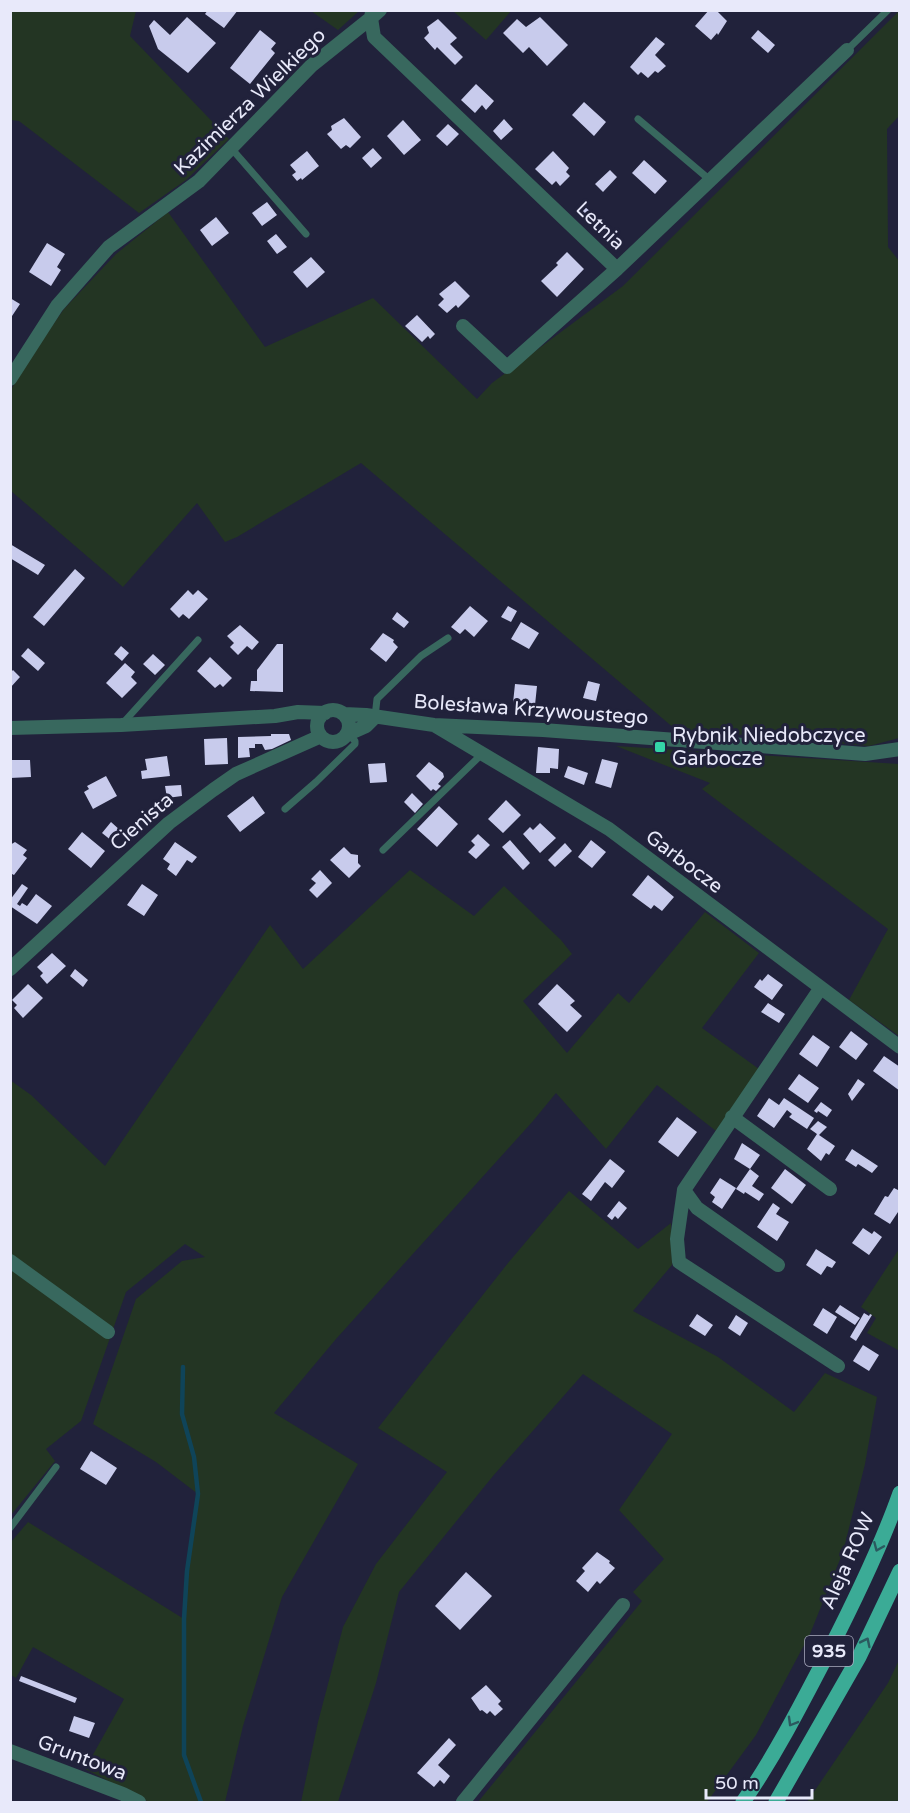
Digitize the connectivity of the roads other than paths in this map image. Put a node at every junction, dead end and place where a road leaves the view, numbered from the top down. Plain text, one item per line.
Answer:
1 (888, 10) edge
2 (375, 13) edge
3 (847, 50) joint
4 (638, 119) dead end
5 (231, 148) junction
6 (710, 180) junction
7 (306, 234) dead end
8 (617, 269) junction
9 (463, 326) dead end
10 (10, 379) edge
11 (448, 638) dead end
12 (198, 640) dead end
13 (325, 713) junction
14 (344, 714) junction
15 (275, 716) junction
16 (375, 717) junction
17 (121, 725) junction
18 (434, 725) junction
19 (10, 728) edge
20 (319, 732) junction
21 (348, 734) junction
22 (900, 750) edge
23 (482, 754) junction
24 (285, 809) dead end
25 (383, 850) dead end
26 (10, 969) edge
27 (820, 989) junction
28 (900, 1047) edge
29 (732, 1117) junction
30 (830, 1189) dead end
31 (684, 1190) junction
32 (10, 1261) edge
33 (778, 1265) dead end
34 (108, 1332) dead end
35 (838, 1366) dead end
36 (56, 1467) dead end
37 (900, 1493) edge
38 (10, 1527) edge
39 (900, 1571) edge
40 (624, 1605) dead end
41 (10, 1751) edge
42 (122, 1798) edge
43 (139, 1803) edge
44 (463, 1803) edge
45 (743, 1803) edge
46 (776, 1803) edge

1 - 3 lane
2 - 5 street, Kazimierza Wielkiego
2 - 8 street, Letnia
3 - 6 street, Letnia
4 - 6 lane
5 - 7 lane
5 - 10 street, Kazimierza Wielkiego
6 - 8 street, Letnia
8 - 9 street
11 - 16 lane
12 - 17 lane
13 - 14 street
13 - 15 street
13 - 20 street
14 - 16 street, Bolesława Krzywoustego
14 - 21 street
15 - 17 street
15 - 20 street
16 - 18 street, Bolesława Krzywoustego
16 - 21 street
17 - 19 street
18 - 22 street, Bolesława Krzywoustego
18 - 23 street, Garbocze
20 - 21 street
20 - 26 street, Cienista
21 - 24 lane
23 - 25 lane
23 - 27 street, Garbocze
27 - 28 street, Garbocze
27 - 29 street
29 - 30 street
29 - 31 street
31 - 33 street
31 - 35 street
32 - 34 street
36 - 38 lane
37 -> 45 main road, Aleja ROW / 935
46 -> 39 main road, 935
40 - 44 street
41 - 42 street, Gruntowa
42 - 43 street, Gruntowa

